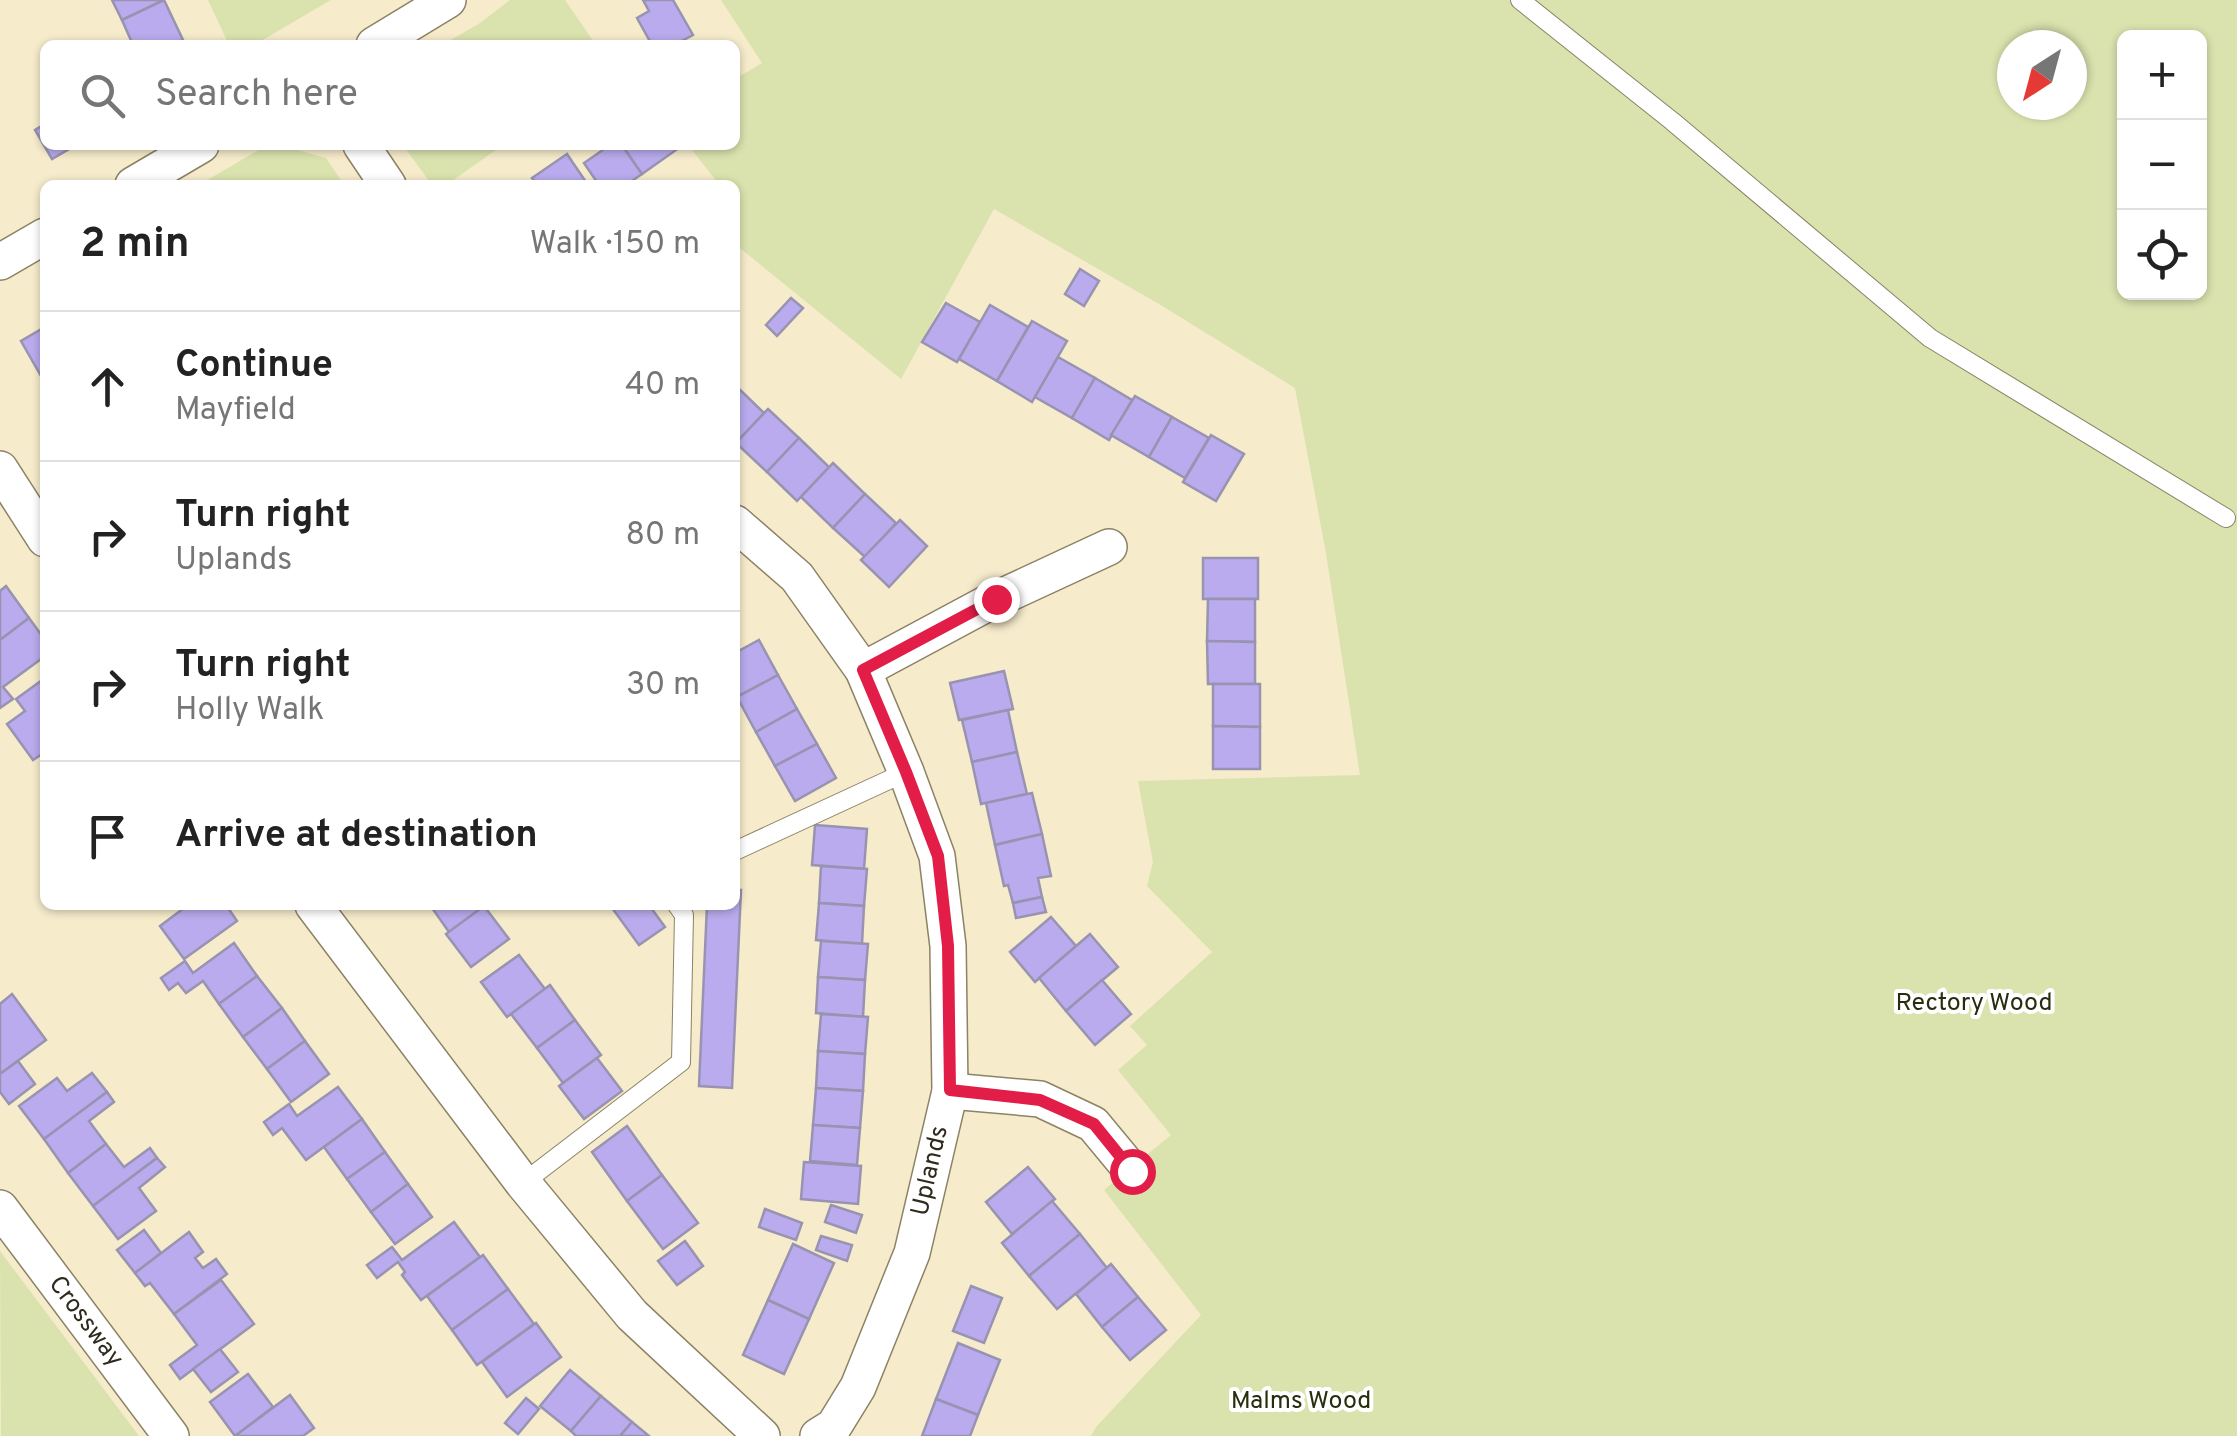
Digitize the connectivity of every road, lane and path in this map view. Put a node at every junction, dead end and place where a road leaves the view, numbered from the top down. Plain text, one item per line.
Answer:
1 (448, 0) edge
2 (1520, 0) edge
3 (382, 40) edge
4 (193, 150) edge
5 (364, 150) edge
6 (142, 180) edge
7 (384, 180) edge
8 (40, 239) edge
9 (0, 262) edge
10 (0, 469) edge
11 (2226, 518) dead end
12 (740, 527) edge
13 (40, 531) edge
14 (1109, 547) dead end
15 (863, 670) junction
16 (906, 772) junction
17 (740, 849) edge
18 (318, 910) edge
19 (680, 910) edge
20 (950, 1090) junction
21 (1132, 1171) dead end
22 (523, 1183) junction
23 (0, 1208) edge
24 (171, 1436) edge
25 (762, 1436) edge
26 (818, 1436) edge

1 - 3 street
2 - 11 lane
4 - 6 street
5 - 7 street
8 - 9 street
10 - 13 street
12 - 15 street, Uplands
14 - 15 street
15 - 16 street, Uplands
16 - 17 lane
16 - 20 street, Uplands
18 - 22 street
19 - 22 lane
20 - 21 street
20 - 26 street, Uplands
22 - 25 street
23 - 24 street, Crossway

